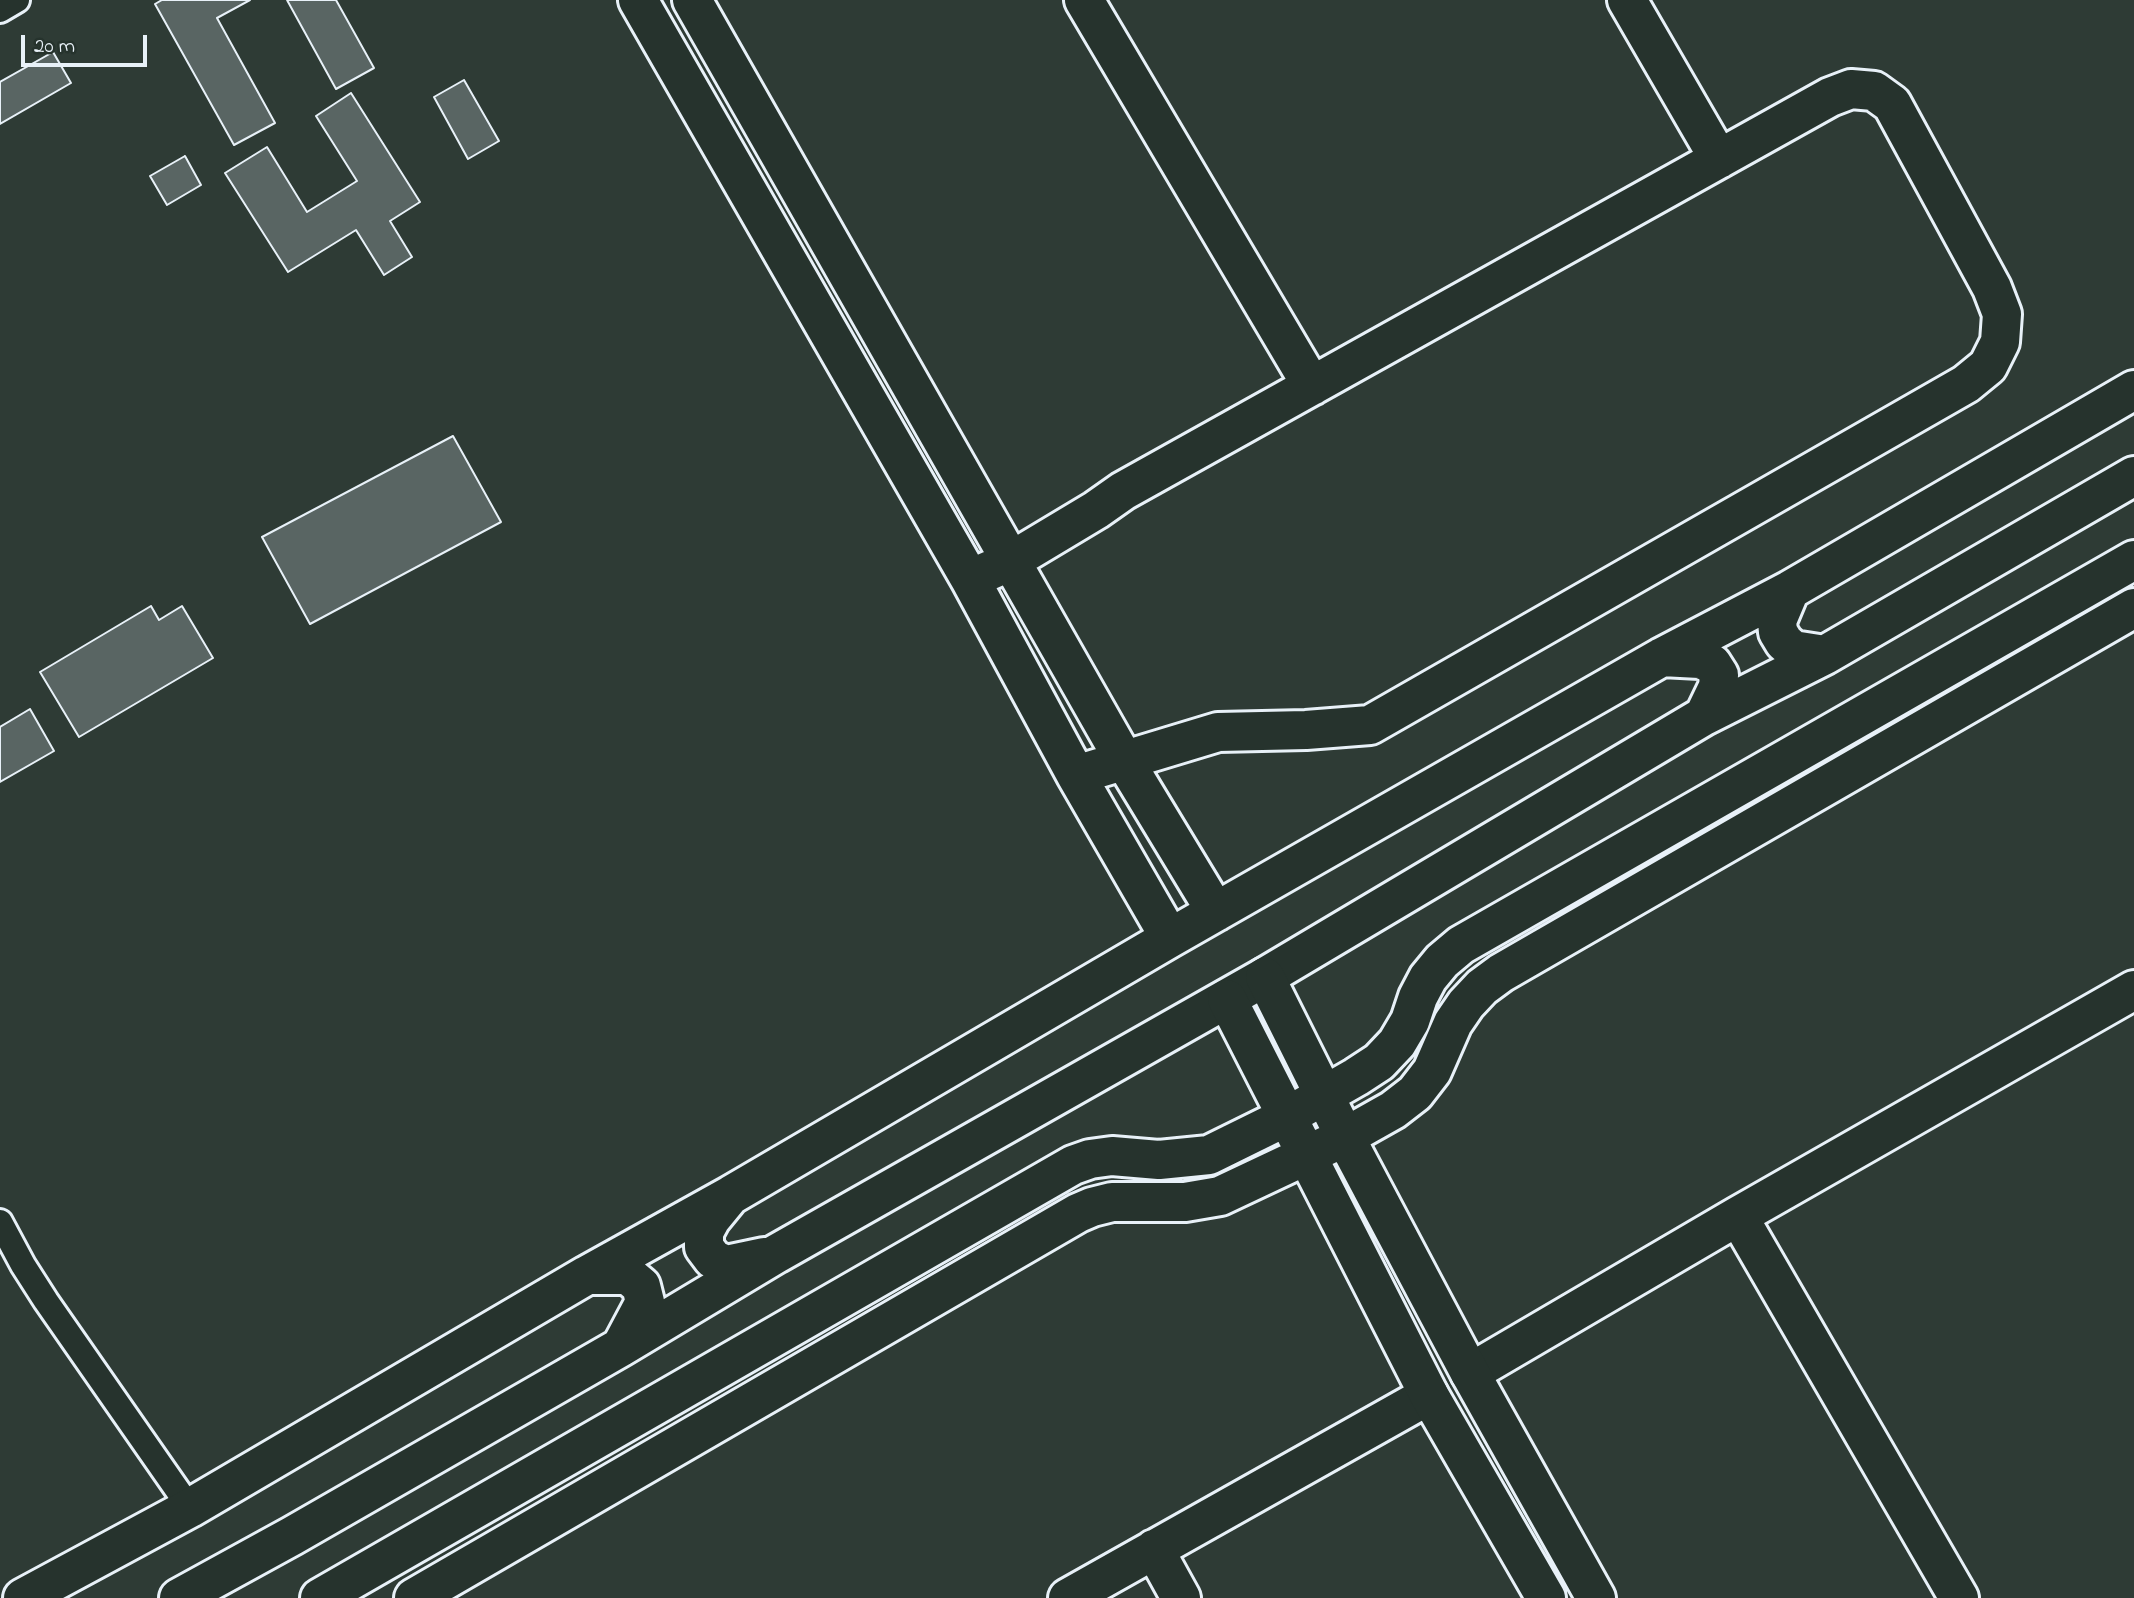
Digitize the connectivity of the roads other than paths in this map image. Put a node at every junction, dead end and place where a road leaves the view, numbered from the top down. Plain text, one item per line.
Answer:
1 (17, 0) edge
2 (638, 0) edge
3 (692, 0) edge
4 (1084, 0) edge
5 (1627, 0) edge
6 (0, 10) edge
7 (1719, 159) junction
8 (1312, 386) junction
9 (2134, 390) edge
10 (2134, 476) edge
11 (2134, 560) edge
12 (1011, 561) junction
13 (970, 579) junction
14 (1790, 590) junction
15 (2134, 608) edge
16 (1825, 655) junction
17 (1662, 657) junction
18 (1704, 716) junction
19 (1825, 736) junction
20 (1124, 760) junction
21 (1847, 773) junction
22 (1076, 775) junction
23 (1216, 912) junction
24 (1170, 938) junction
25 (1265, 977) junction
26 (1227, 999) junction
27 (2130, 1002) edge
28 (1325, 1095) junction
29 (1286, 1117) junction
30 (1345, 1137) junction
31 (1306, 1156) junction
32 (731, 1195) junction
33 (1738, 1216) junction
34 (0, 1222) edge
35 (776, 1254) junction
36 (587, 1275) junction
37 (621, 1347) junction
38 (740, 1354) junction
39 (1470, 1373) junction
40 (765, 1395) junction
41 (1429, 1395) junction
42 (191, 1508) junction
43 (1154, 1549) junction
44 (23, 1598) edge
45 (179, 1598) edge
46 (320, 1598) edge
47 (414, 1598) edge
48 (1068, 1598) edge
49 (1181, 1598) edge
50 (1546, 1598) edge
51 (1596, 1598) edge
52 (1959, 1598) edge

1 - 6 lane
2 - 13 street
3 - 12 street
4 - 8 street
5 - 7 street
7 - 8 street
7 - 20 street
8 - 12 street
9 - 14 street
10 - 16 street
11 - 19 street
12 - 13 street
12 - 20 street
13 - 22 street
14 - 16 street
14 - 17 street
15 - 21 street
16 - 18 street
17 - 18 street
17 - 23 street
18 - 25 street
19 - 21 street
19 - 28 street
20 - 22 street
20 - 23 street
21 - 30 street
22 - 24 street
23 - 24 street
24 - 32 street
25 - 26 street
25 - 28 street
26 - 29 street
26 - 35 street
27 - 33 street
28 - 29 street
28 - 30 street
29 - 31 street
29 - 38 street
30 - 31 street
30 - 39 street
31 - 40 street
31 - 41 street
32 - 35 street
32 - 36 street
33 - 39 street
33 - 52 street
34 - 42 lane
35 - 37 street
36 - 37 street
36 - 42 street
37 - 45 street
38 - 40 street
38 - 46 street
39 - 51 street
40 - 47 street
41 - 43 street
41 - 50 street
42 - 44 street
43 - 48 street
43 - 49 street

